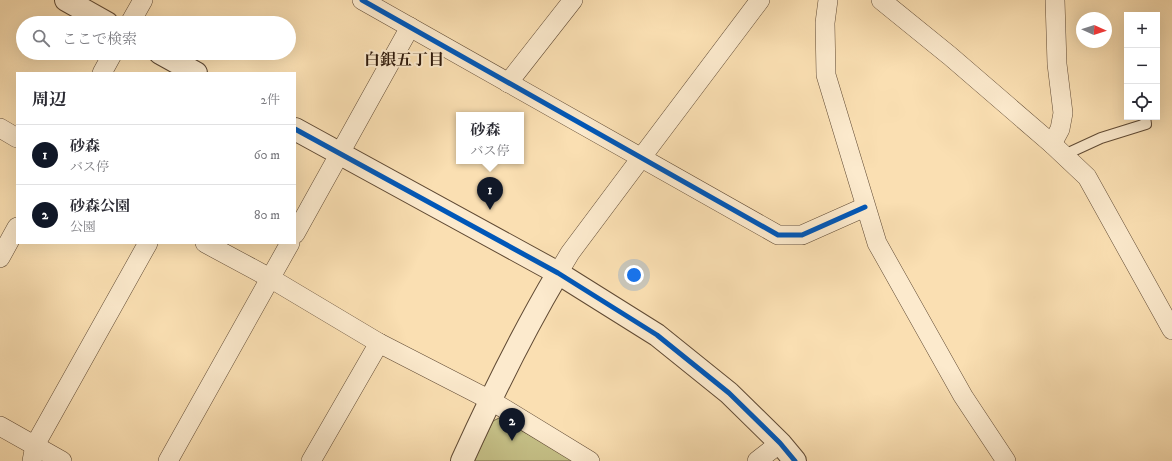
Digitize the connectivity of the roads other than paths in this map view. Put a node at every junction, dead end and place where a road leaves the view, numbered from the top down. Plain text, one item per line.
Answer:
1 (66, 0) edge
2 (143, 0) edge
3 (362, 0) edge
4 (573, 0) edge
5 (760, 0) edge
6 (828, 0) edge
7 (881, 0) edge
8 (1055, 0) edge
9 (95, 16) edge
10 (134, 16) edge
11 (410, 27) junction
12 (109, 60) edge
13 (173, 60) edge
14 (103, 72) edge
15 (194, 72) edge
16 (508, 83) junction
17 (1145, 120) edge
18 (0, 128) edge
19 (296, 129) edge
20 (16, 137) edge
21 (1058, 149) junction
22 (340, 154) junction
23 (641, 158) junction
24 (865, 207) junction
25 (16, 229) edge
26 (296, 232) edge
27 (147, 244) edge
28 (207, 244) edge
29 (289, 244) edge
30 (0, 258) edge
31 (558, 273) junction
32 (270, 278) junction
33 (1172, 330) edge
34 (379, 343) junction
35 (490, 400) junction
36 (0, 426) edge
37 (780, 443) junction
38 (33, 453) edge
39 (62, 461) edge
40 (168, 461) edge
41 (311, 461) edge
42 (462, 461) edge
43 (590, 461) edge
44 (757, 461) edge
45 (795, 461) edge
46 (1006, 461) edge

1 - 9 street
2 - 10 street
3 - 11 street
4 - 16 street
5 - 23 street
6 - 24 street
7 - 21 street
8 - 21 street
11 - 16 street
11 - 22 street
12 - 14 street
13 - 15 street
16 - 23 street
17 - 21 lane
18 - 20 street
19 - 22 street
21 - 33 street
22 - 26 street
22 - 31 street
23 - 24 street
23 - 31 street
24 - 46 street
25 - 30 street
27 - 38 street
28 - 32 street
29 - 32 street
31 - 35 street
31 - 37 street
32 - 34 street
32 - 40 street
34 - 35 street
34 - 41 street
35 - 42 street
35 - 43 street
36 - 38 street
37 - 44 street
37 - 45 street
38 - 39 street

